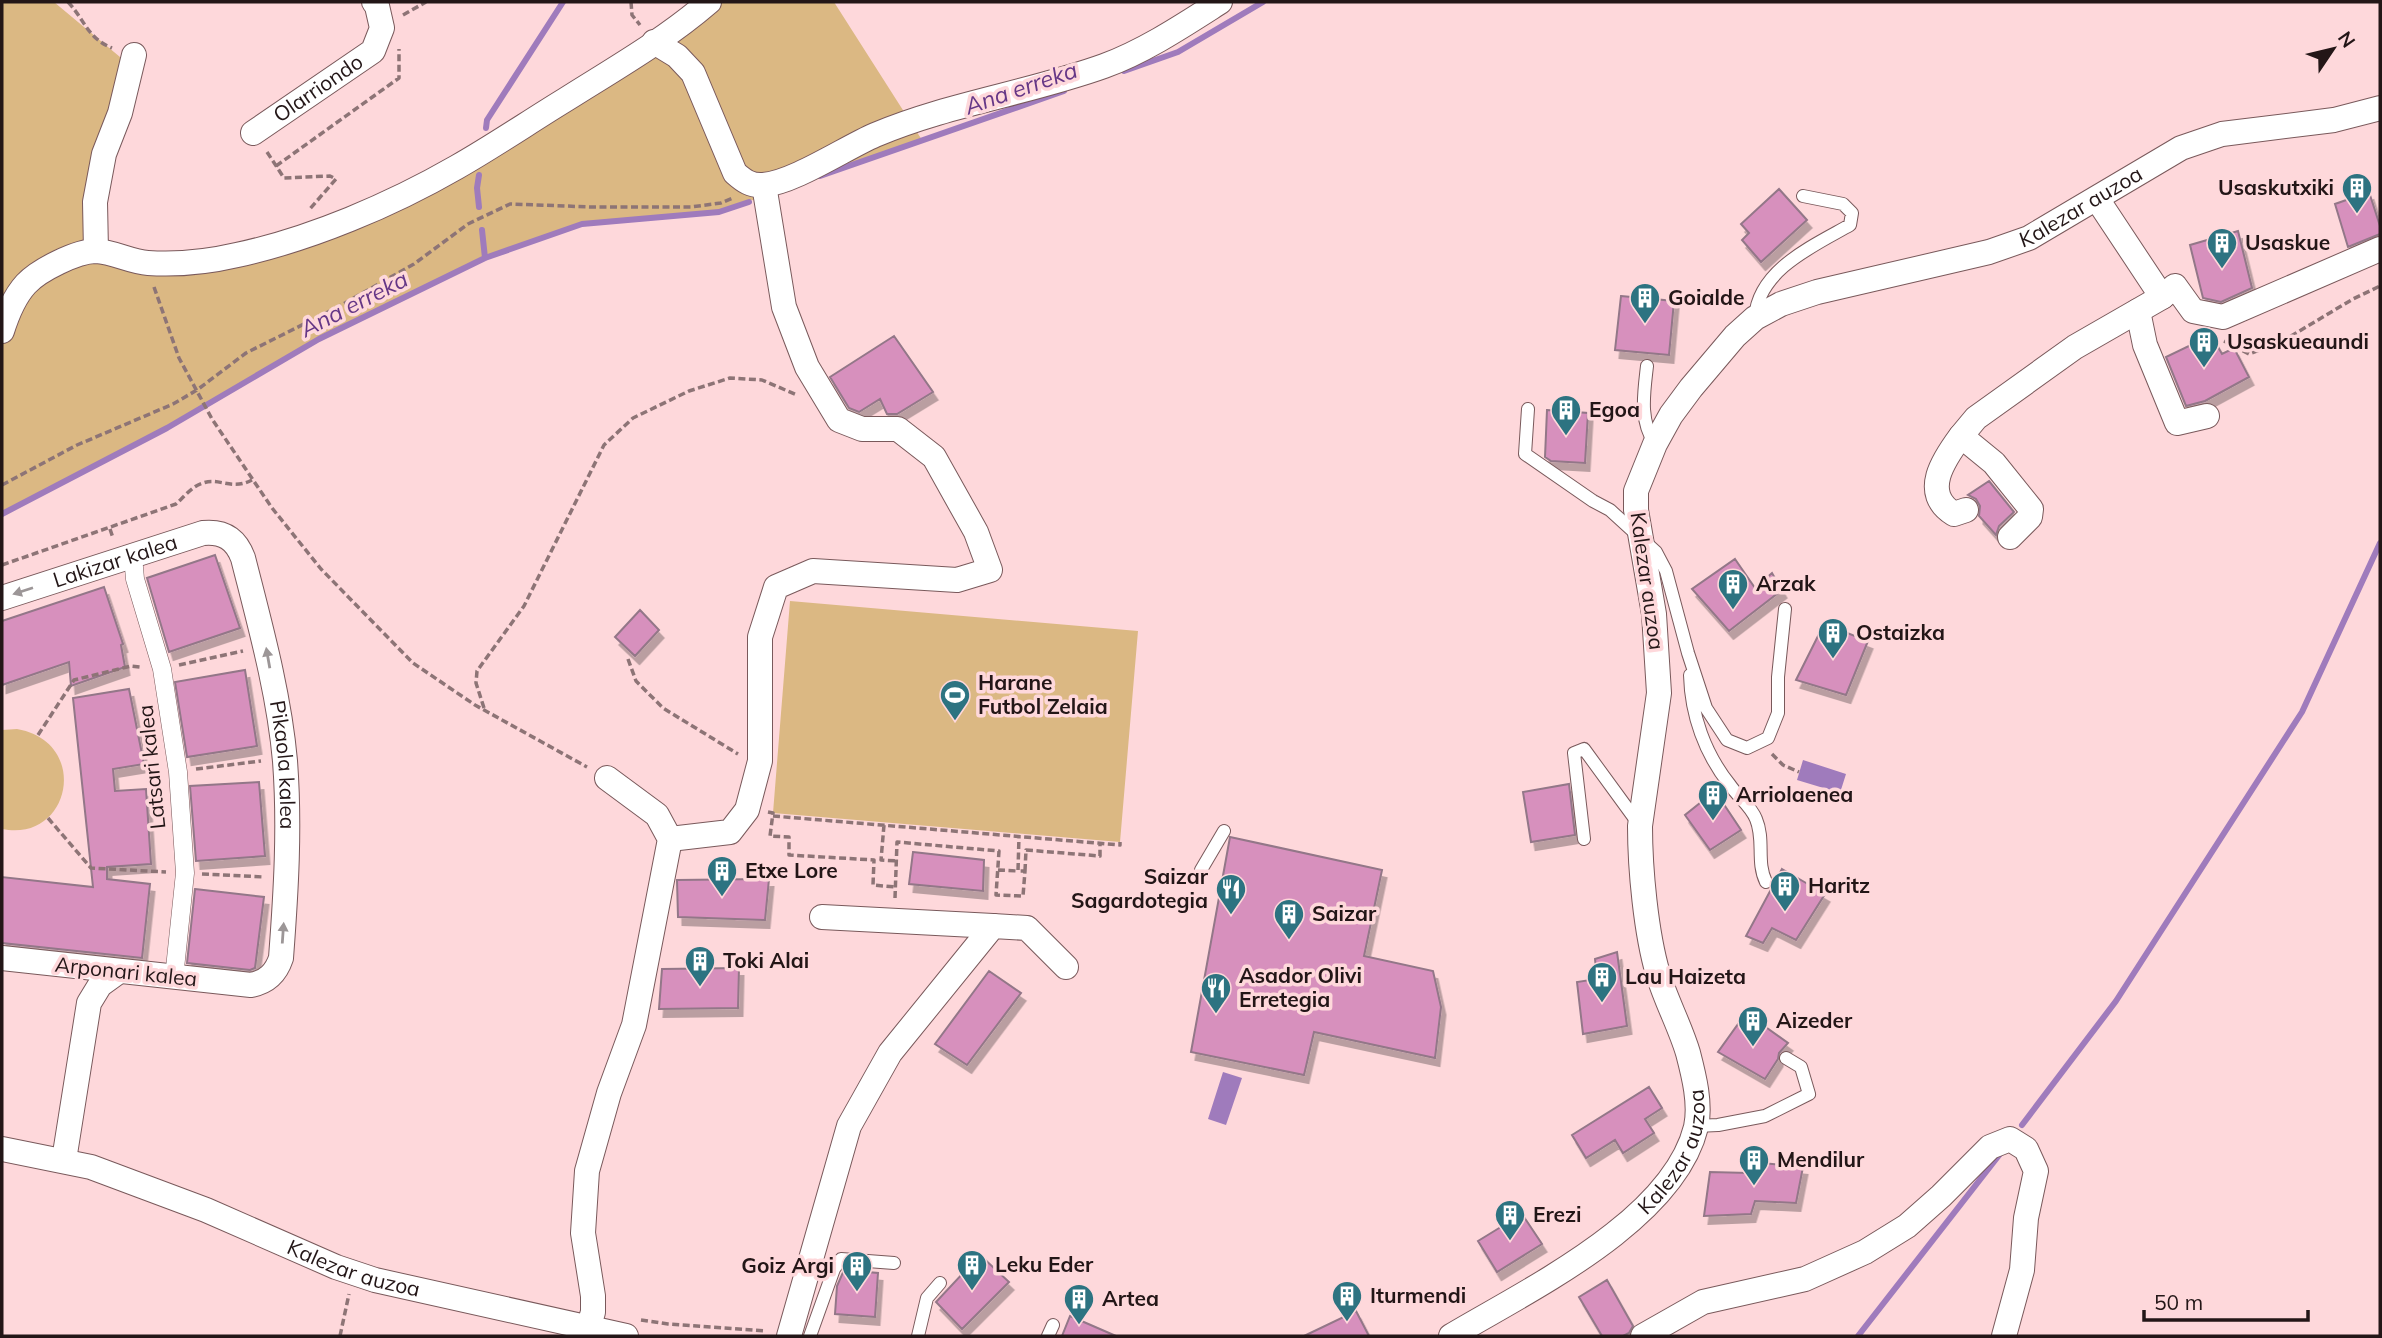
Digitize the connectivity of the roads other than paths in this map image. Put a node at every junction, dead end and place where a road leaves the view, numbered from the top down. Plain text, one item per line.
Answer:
1 (374, 2) edge
2 (709, 2) edge
3 (1220, 2) edge
4 (653, 42) junction
5 (134, 55) road end
6 (2380, 108) edge
7 (253, 133) road end
8 (764, 185) junction
9 (1802, 196) dead end
10 (2097, 199) junction
11 (2380, 249) edge
12 (96, 251) junction
13 (2162, 297) junction
14 (2138, 311) junction
15 (1755, 318) junction
16 (2, 331) edge
17 (1647, 366) dead end
18 (1528, 409) dead end
19 (2207, 416) dead end
20 (1961, 436) junction
21 (1654, 443) junction
22 (1966, 510) dead end
23 (1640, 535) junction
24 (228, 537) joint
25 (2010, 537) dead end
26 (133, 556) junction
27 (2, 598) edge
28 (1785, 609) dead end
29 (1690, 661) junction
30 (607, 778) road end
31 (1640, 826) junction
32 (1224, 831) dead end
33 (670, 839) junction
34 (1584, 839) dead end
35 (1200, 870) dead end
36 (1766, 882) dead end
37 (821, 917) dead end
38 (993, 926) junction
39 (2, 958) edge
40 (68, 967) junction
41 (1066, 967) dead end
42 (118, 972) junction
43 (174, 978) junction
44 (251, 985) joint
45 (89, 1003) junction
46 (1786, 1058) dead end
47 (1696, 1126) junction
48 (2, 1149) edge
49 (64, 1160) junction
50 (894, 1264) dead end
51 (940, 1283) dead end
52 (628, 1327) edge
53 (588, 1329) junction
54 (796, 1335) edge
55 (918, 1336) edge
56 (1451, 1336) edge
57 (1643, 1336) edge
58 (2004, 1336) edge

1 - 7 street, Olarriondo
2 - 4 street
3 - 8 street
4 - 8 street
4 - 12 street
5 - 12 street
6 - 10 street, Kalezar auzoa
8 - 33 street
9 - 15 lane
10 - 13 street
10 - 15 street, Kalezar auzoa
11 - 13 street
12 - 16 street
13 - 14 street
14 - 19 street
14 - 20 street
15 - 21 street, Kalezar auzoa
17 - 21 lane
18 - 23 lane
20 - 22 street
20 - 25 street
21 - 23 street, Kalezar auzoa
23 - 29 lane
23 - 31 street, Kalezar auzoa
24 - 26 street, Lakizar kalea
44 -> 24 street, Pikaola kalea
26 -> 27 street, Lakizar kalea
26 - 43 street, Latsari kalea
28 - 29 lane
29 - 36 lane
30 - 33 street
31 - 34 lane
31 - 47 street, Kalezar auzoa
32 - 35 lane
33 - 53 street
37 - 38 street
38 - 41 street
38 - 54 street
39 - 40 street, Arponari kalea
40 - 42 street, Arponari kalea
40 - 45 street
42 - 43 street, Arponari kalea
42 - 45 street
43 - 44 street, Arponari kalea
45 - 49 street
46 - 47 lane
47 - 56 street, Kalezar auzoa
48 - 49 street, Kalezar auzoa
49 - 53 street, Kalezar auzoa
50 - 54 lane
51 - 55 lane
52 - 53 street, Kalezar auzoa
57 - 58 street

